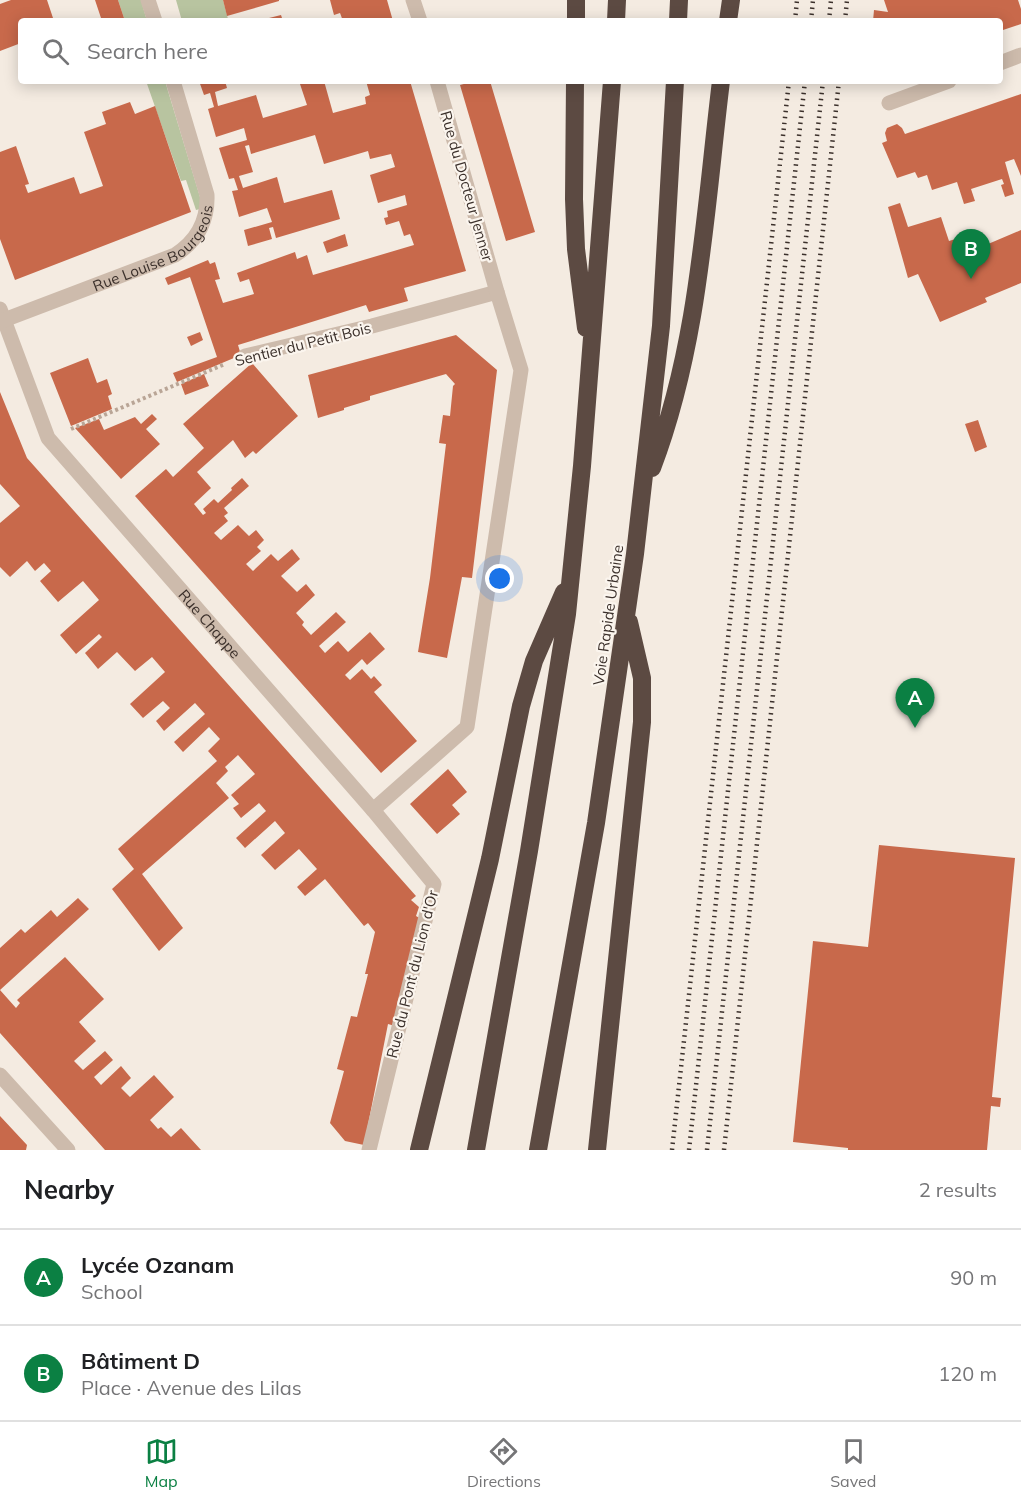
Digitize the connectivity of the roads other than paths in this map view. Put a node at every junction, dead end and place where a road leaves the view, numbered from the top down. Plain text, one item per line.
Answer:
1 (148, 0) edge
2 (413, 0) edge
3 (576, 0) edge
4 (617, 0) edge
5 (679, 0) edge
6 (731, 0) edge
7 (154, 18) edge
8 (419, 18) edge
9 (576, 18) edge
10 (616, 18) edge
11 (678, 18) edge
12 (728, 18) edge
13 (1021, 55) edge
14 (1003, 62) edge
15 (174, 84) edge
16 (438, 84) edge
17 (575, 84) edge
18 (612, 84) edge
19 (675, 84) edge
20 (721, 84) edge
21 (942, 84) edge
22 (889, 103) dead end
23 (497, 292) junction
24 (2, 314) edge
25 (245, 356) road end
26 (591, 365) junction
27 (642, 492) junction
28 (572, 574) junction
29 (627, 615) junction
30 (373, 810) junction
31 (0, 1075) edge
32 (68, 1150) edge
33 (369, 1150) edge
34 (419, 1150) edge
35 (476, 1150) edge
36 (538, 1150) edge
37 (597, 1150) edge

1 - 7 street
2 - 8 street
3 - 9 highway
4 - 10 highway
5 - 11 highway
6 - 12 highway
13 - 14 street
15 - 24 street, Rue Louise Bourgeois
16 - 23 street, Rue du Docteur Jenner
17 - 26 highway
18 - 26 highway
19 - 27 highway, Voie Rapide Urbaine
20 - 27 highway
21 - 22 street
23 - 25 street, Sentier du Petit Bois
23 - 30 street
24 - 30 street, Rue Chappe
26 - 28 highway
27 - 29 highway, Voie Rapide Urbaine
28 - 34 highway
28 - 35 highway
29 - 36 highway, Voie Rapide Urbaine
29 - 37 highway
30 - 33 street, Rue du Pont du Lion d'Or
31 - 32 street

